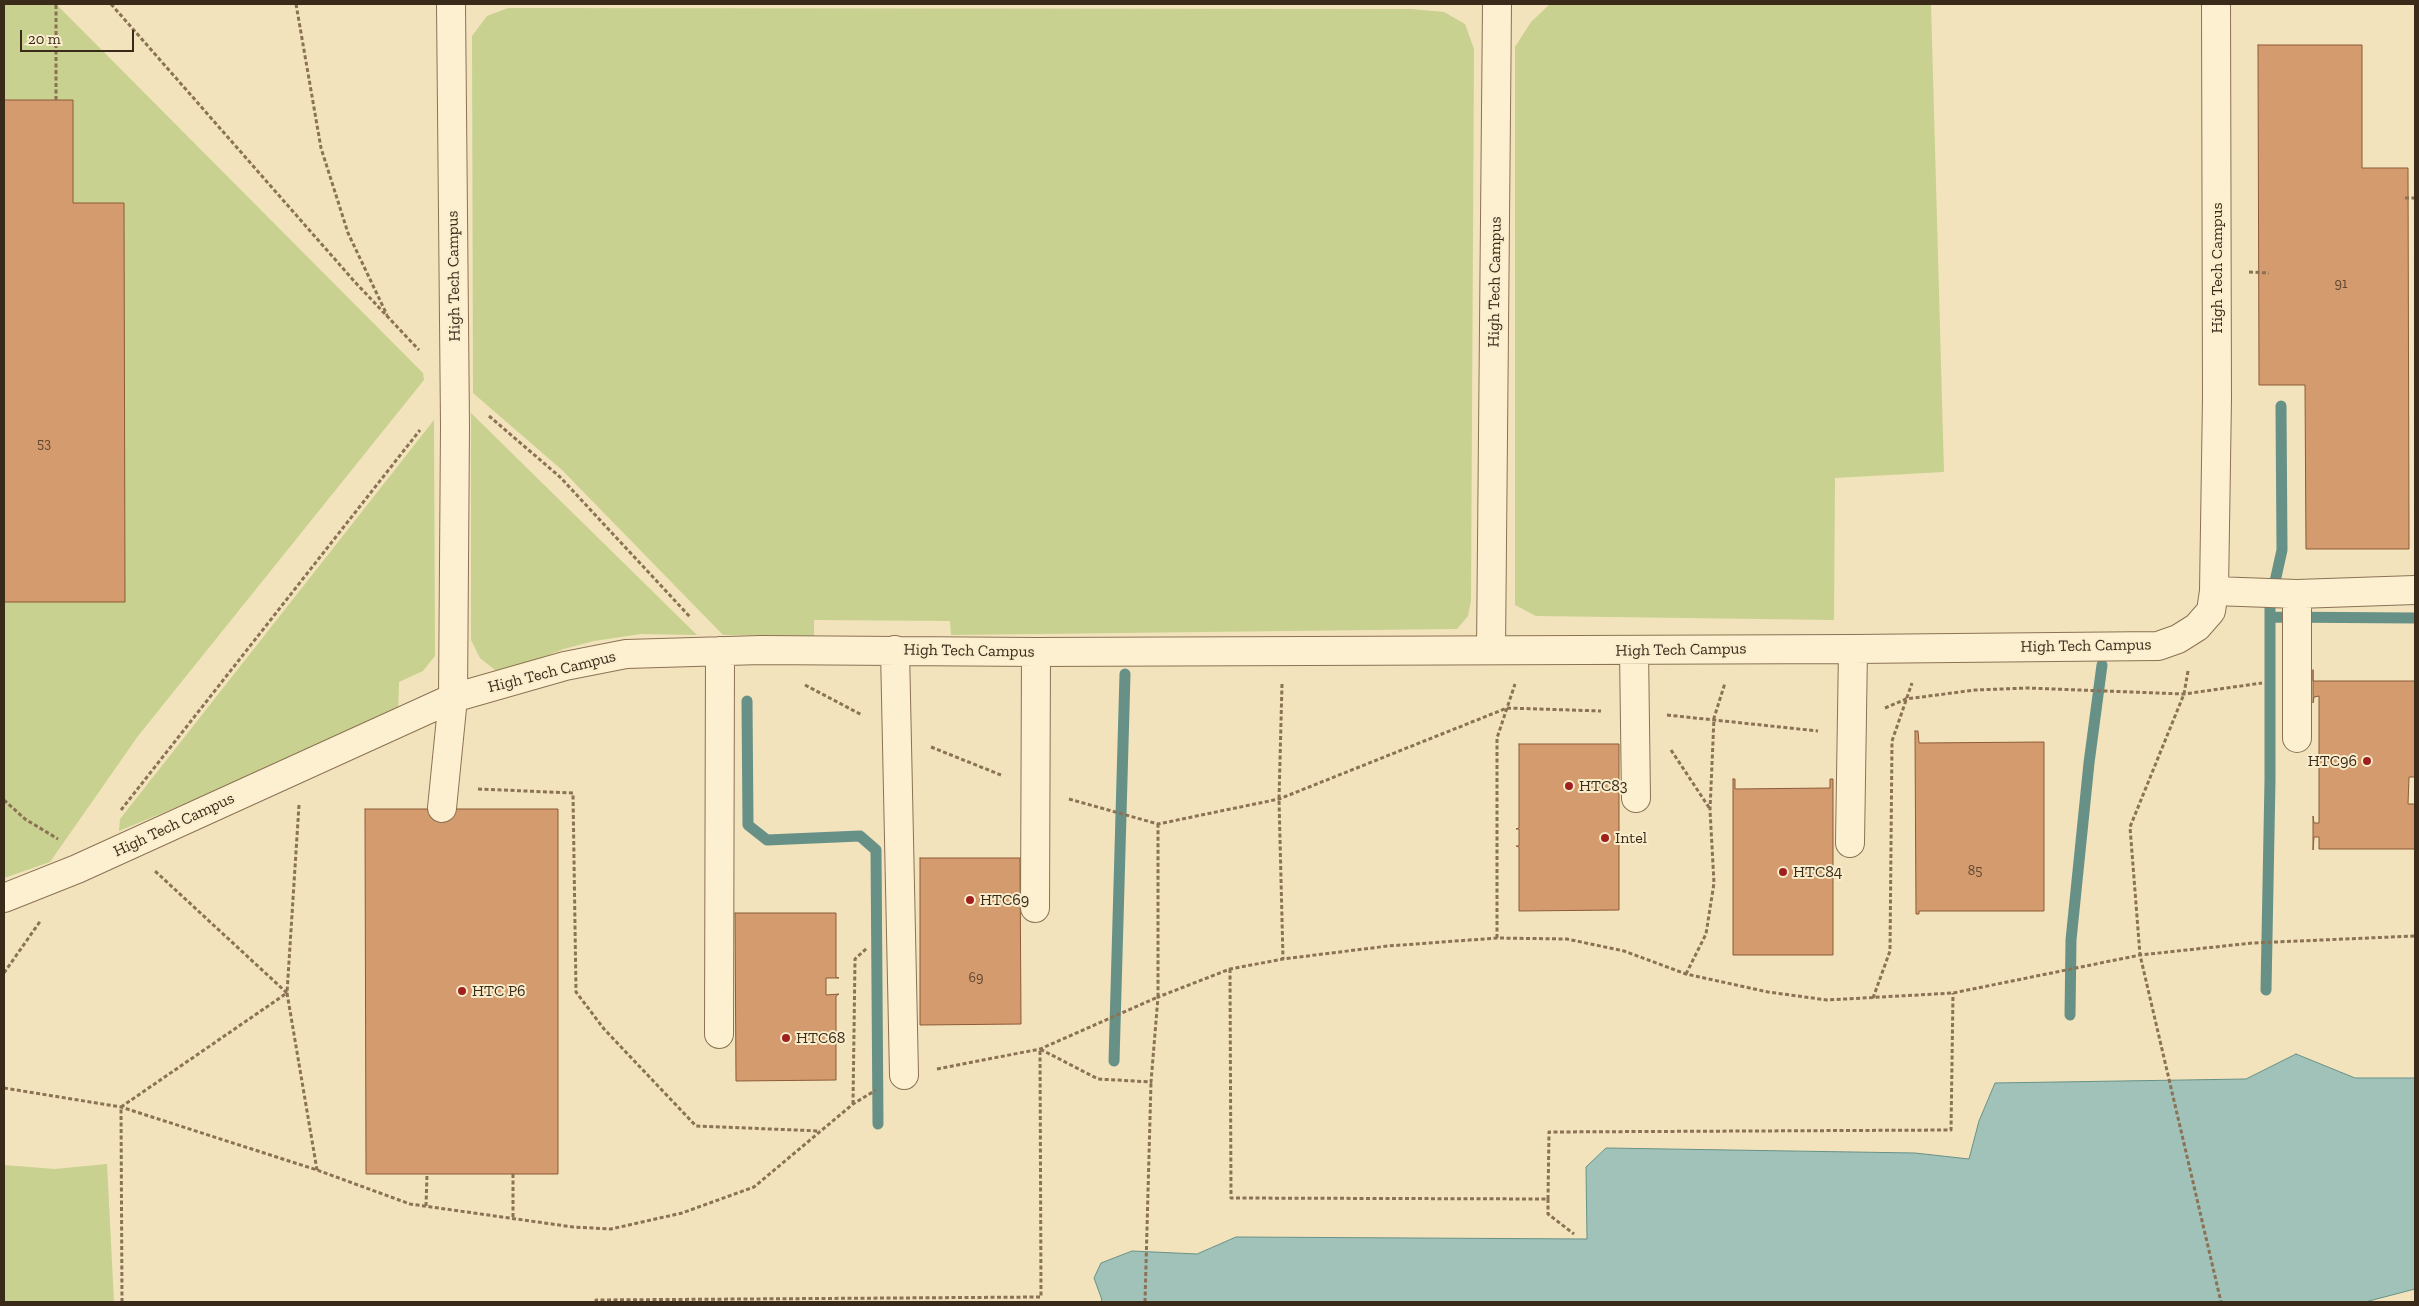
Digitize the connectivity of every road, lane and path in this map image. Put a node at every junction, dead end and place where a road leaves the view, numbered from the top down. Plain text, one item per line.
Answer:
1 (56, 4) edge
2 (111, 4) edge
3 (296, 4) edge
4 (451, 4) edge
5 (1497, 4) edge
6 (2216, 4) edge
7 (56, 100) dead end
8 (2405, 198) dead end
9 (2415, 198) edge
10 (388, 318) junction
11 (455, 386) junction
12 (2415, 590) edge
13 (2214, 591) junction
14 (2297, 594) junction
15 (2197, 627) junction
16 (1924, 648) junction
17 (1735, 649) junction
18 (1853, 649) junction
19 (895, 650) junction
20 (1491, 650) junction
21 (1526, 650) junction
22 (1634, 650) junction
23 (720, 651) junction
24 (1282, 651) junction
25 (1036, 652) junction
26 (2261, 685) dead end
27 (2184, 694) junction
28 (453, 698) junction
29 (1906, 699) junction
30 (1507, 708) junction
31 (1641, 713) junction
32 (1714, 718) junction
33 (1852, 728) junction
34 (2298, 738) dead end
35 (302, 766) junction
36 (444, 798) joint
37 (1636, 798) dead end
38 (1279, 799) junction
39 (4, 800) edge
40 (1102, 808) dead end
41 (1710, 810) junction
42 (1158, 824) junction
43 (63, 842) dead end
44 (1850, 844) dead end
45 (128, 846) junction
46 (4, 898) edge
47 (1035, 908) dead end
48 (2415, 930) edge
49 (2414, 936) edge
50 (1497, 938) junction
51 (862, 951) dead end
52 (2140, 955) junction
53 (1282, 959) junction
54 (1230, 969) junction
55 (1686, 974) junction
56 (287, 993) junction
57 (1952, 993) junction
58 (1158, 997) junction
59 (1873, 998) junction
60 (719, 1034) dead end
61 (1040, 1048) junction
62 (904, 1075) joint
63 (1151, 1082) junction
64 (4, 1088) edge
65 (861, 1101) dead end
66 (853, 1104) junction
67 (121, 1107) junction
68 (821, 1131) junction
69 (317, 1170) junction
70 (427, 1174) dead end
71 (513, 1174) dead end
72 (1548, 1199) junction
73 (426, 1206) junction
74 (513, 1219) junction
75 (1574, 1234) dead end
76 (122, 1302) edge
77 (596, 1302) edge
78 (1145, 1302) edge
79 (2221, 1302) edge

1 - 7 path
2 - 10 path
3 - 10 path
4 - 11 street, High Tech Campus
5 - 20 street, High Tech Campus
6 - 13 street, High Tech Campus
8 - 9 path
10 - 11 path
11 - 28 street, High Tech Campus
12 - 14 street
13 - 14 street
13 - 15 street, High Tech Campus
14 - 34 street
15 - 16 street, High Tech Campus
15 - 27 path
16 - 18 street, High Tech Campus
16 - 29 path
17 - 18 street, High Tech Campus
17 - 22 street, High Tech Campus
17 - 32 path
18 - 33 street
19 - 23 street, High Tech Campus
19 - 25 street, High Tech Campus
19 - 62 street
20 - 21 street, High Tech Campus
20 - 24 street, High Tech Campus
21 - 22 street, High Tech Campus
21 - 30 path
22 - 31 street
23 - 28 street, High Tech Campus
23 - 60 street
24 - 25 street, High Tech Campus
24 - 38 path
25 - 47 street
26 - 27 path
27 - 29 path
27 - 52 path
28 - 35 street, High Tech Campus
28 - 36 street
29 - 33 path
29 - 59 path
30 - 31 path
30 - 38 path
30 - 50 path
31 - 32 path
31 - 37 street
31 - 41 path
32 - 33 path
32 - 41 path
33 - 44 street
35 - 45 street, High Tech Campus
35 - 56 path
36 - 68 path
38 - 42 path
38 - 53 path
39 - 43 path
40 - 42 path
41 - 55 path
42 - 58 path
45 - 46 street, High Tech Campus
45 - 56 path
48 - 49 path
49 - 52 path
50 - 53 path
50 - 55 path
51 - 66 path
52 - 57 path
52 - 79 path
53 - 54 path
54 - 58 path
54 - 72 path
55 - 59 path
56 - 67 path
56 - 69 path
57 - 59 path
57 - 72 path
58 - 61 path
58 - 63 path
61 - 62 path
61 - 63 path
61 - 77 path
63 - 78 path
64 - 67 path
65 - 66 path
66 - 68 path
67 - 69 path
67 - 76 path
68 - 74 path
69 - 73 path
70 - 73 path
71 - 74 path
72 - 75 path
73 - 74 path

